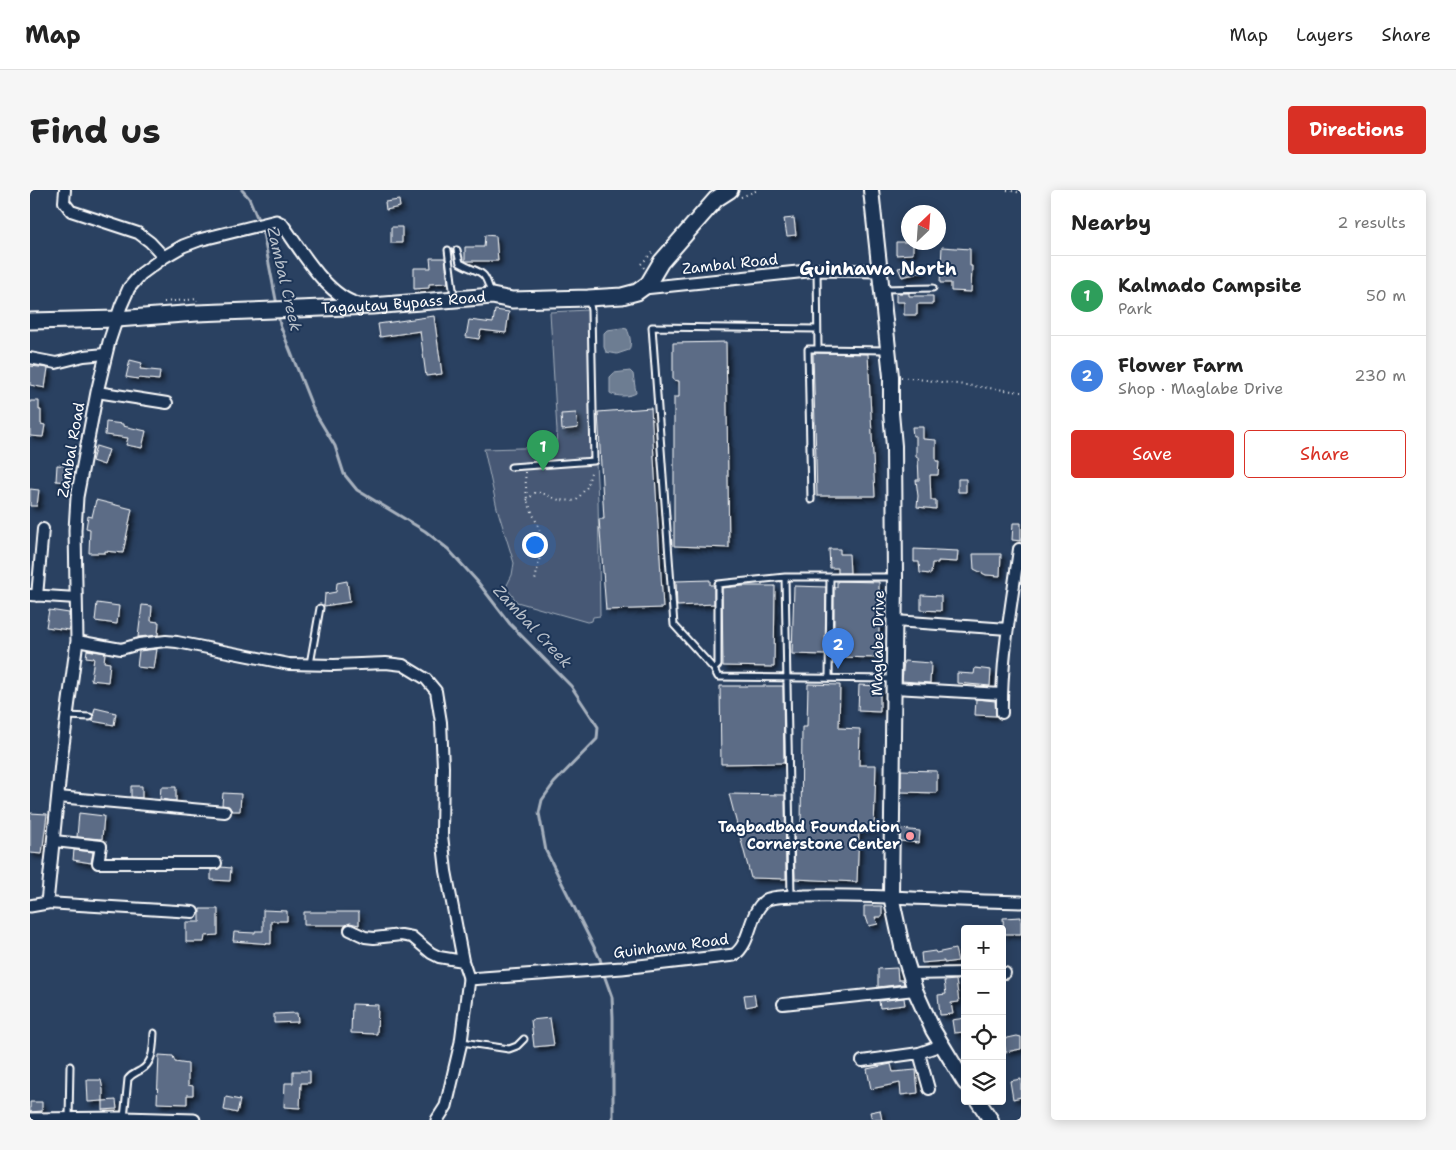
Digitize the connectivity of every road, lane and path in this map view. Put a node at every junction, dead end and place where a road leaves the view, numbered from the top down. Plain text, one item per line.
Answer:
1 (65, 190) edge
2 (730, 190) edge
3 (871, 190) edge
4 (1007, 190) edge
5 (1021, 192) edge
6 (448, 250) dead end
7 (457, 250) dead end
8 (164, 257) junction
9 (817, 270) junction
10 (879, 271) junction
11 (644, 288) junction
12 (933, 288) dead end
13 (883, 290) junction
14 (492, 296) junction
15 (588, 298) junction
16 (454, 300) junction
17 (372, 306) junction
18 (116, 319) junction
19 (30, 321) edge
20 (817, 329) junction
21 (818, 349) junction
22 (889, 350) junction
23 (105, 354) junction
24 (30, 358) edge
25 (891, 376) junction
26 (96, 392) junction
27 (1021, 392) edge
28 (167, 403) dead end
29 (594, 461) junction
30 (511, 467) dead end
31 (525, 467) junction
32 (527, 500) junction
33 (811, 500) dead end
34 (43, 530) dead end
35 (1019, 549) dead end
36 (785, 577) junction
37 (830, 577) junction
38 (896, 577) junction
39 (535, 581) dead end
40 (34, 596) edge
41 (76, 598) junction
42 (320, 608) dead end
43 (895, 621) junction
44 (1008, 630) junction
45 (77, 641) junction
46 (310, 664) junction
47 (714, 670) junction
48 (788, 678) junction
49 (829, 678) junction
50 (894, 684) junction
51 (1002, 694) junction
52 (1002, 713) dead end
53 (67, 716) junction
54 (90, 717) dead end
55 (58, 797) junction
56 (226, 812) dead end
57 (54, 841) junction
58 (216, 864) dead end
59 (791, 896) junction
60 (892, 896) junction
61 (1021, 902) edge
62 (47, 903) junction
63 (30, 906) edge
64 (193, 912) dead end
65 (350, 930) dead end
66 (463, 961) junction
67 (910, 974) junction
68 (961, 974) edge
69 (469, 979) junction
70 (915, 990) junction
71 (783, 1004) dead end
72 (154, 1034) dead end
73 (524, 1039) dead end
74 (461, 1042) junction
75 (942, 1044) junction
76 (919, 1054) junction
77 (862, 1062) dead end
78 (70, 1066) dead end
79 (961, 1076) edge
80 (929, 1089) dead end
81 (981, 1105) edge
82 (69, 1118) junction
83 (124, 1118) junction
84 (30, 1119) edge
85 (181, 1120) edge
86 (194, 1120) edge
87 (437, 1120) edge
88 (991, 1120) edge

1 - 8 street
2 - 11 main road
3 - 10 main road, Maglabe Drive
4 - 5 path
6 - 16 lane
7 - 14 lane
8 - 17 street, Zambal Road
8 - 18 street, Zambal Road
9 - 10 street, Zambal Road
9 - 11 street, Zambal Road
9 - 20 lane
10 - 13 main road, Maglabe Drive
11 - 15 main road, Tagaytay Bypass Road
12 - 13 lane
13 - 22 main road, Maglabe Drive
14 - 15 main road, Tagaytay Bypass Road
14 - 16 main road, Tagaytay Bypass Road
15 - 29 lane
16 - 17 main road, Tagaytay Bypass Road
17 - 18 main road, Tagaytay Bypass Road
18 - 19 main road, Tagaytay Bypass Road
18 - 23 street, Zambal Road
20 - 21 lane
20 - 47 lane
21 - 22 lane
21 - 33 lane
22 - 25 main road, Maglabe Drive
23 - 24 street
23 - 26 street, Zambal Road
25 - 27 path
25 - 38 main road, Maglabe Drive
26 - 28 street
26 - 41 street, Zambal Road
29 - 31 lane
29 - 32 path
30 - 31 lane
31 - 32 path
32 - 39 path
34 - 40 street
35 - 44 street
36 - 37 lane
36 - 47 lane
36 - 48 lane
37 - 38 lane
37 - 49 lane
38 - 43 main road, Maglabe Drive
40 - 41 street
41 - 45 street, Zambal Road
42 - 46 lane
43 - 44 street
43 - 50 main road, Maglabe Drive
44 - 51 street
45 - 46 street
45 - 53 street, Zambal Road
46 - 66 street
47 - 48 lane
48 - 49 lane
48 - 59 lane
49 - 50 lane
50 - 51 street
50 - 60 main road, Maglabe Drive
51 - 52 street
53 - 54 lane
53 - 55 street, Zambal Road
55 - 56 street
55 - 57 street, Zambal Road
57 - 58 street
57 - 62 street, Zambal Road
59 - 60 street, Guinhawa Road
59 - 69 street, Guinhawa Road
60 - 61 street, Guinhawa Road
60 - 67 main road, Maglabe Drive
62 - 63 street
62 - 64 street
65 - 66 street
66 - 69 street
67 - 68 street
67 - 70 main road, Maglabe Drive
69 - 74 street
70 - 71 street
70 - 75 main road, Maglabe Drive
72 - 83 lane
73 - 74 lane
74 - 87 street
75 - 76 street
75 - 79 main road, Maglabe Drive
76 - 77 street
76 - 80 street
78 - 82 lane
81 - 88 main road
82 - 83 street
82 - 84 street
83 - 85 street
85 - 86 street

